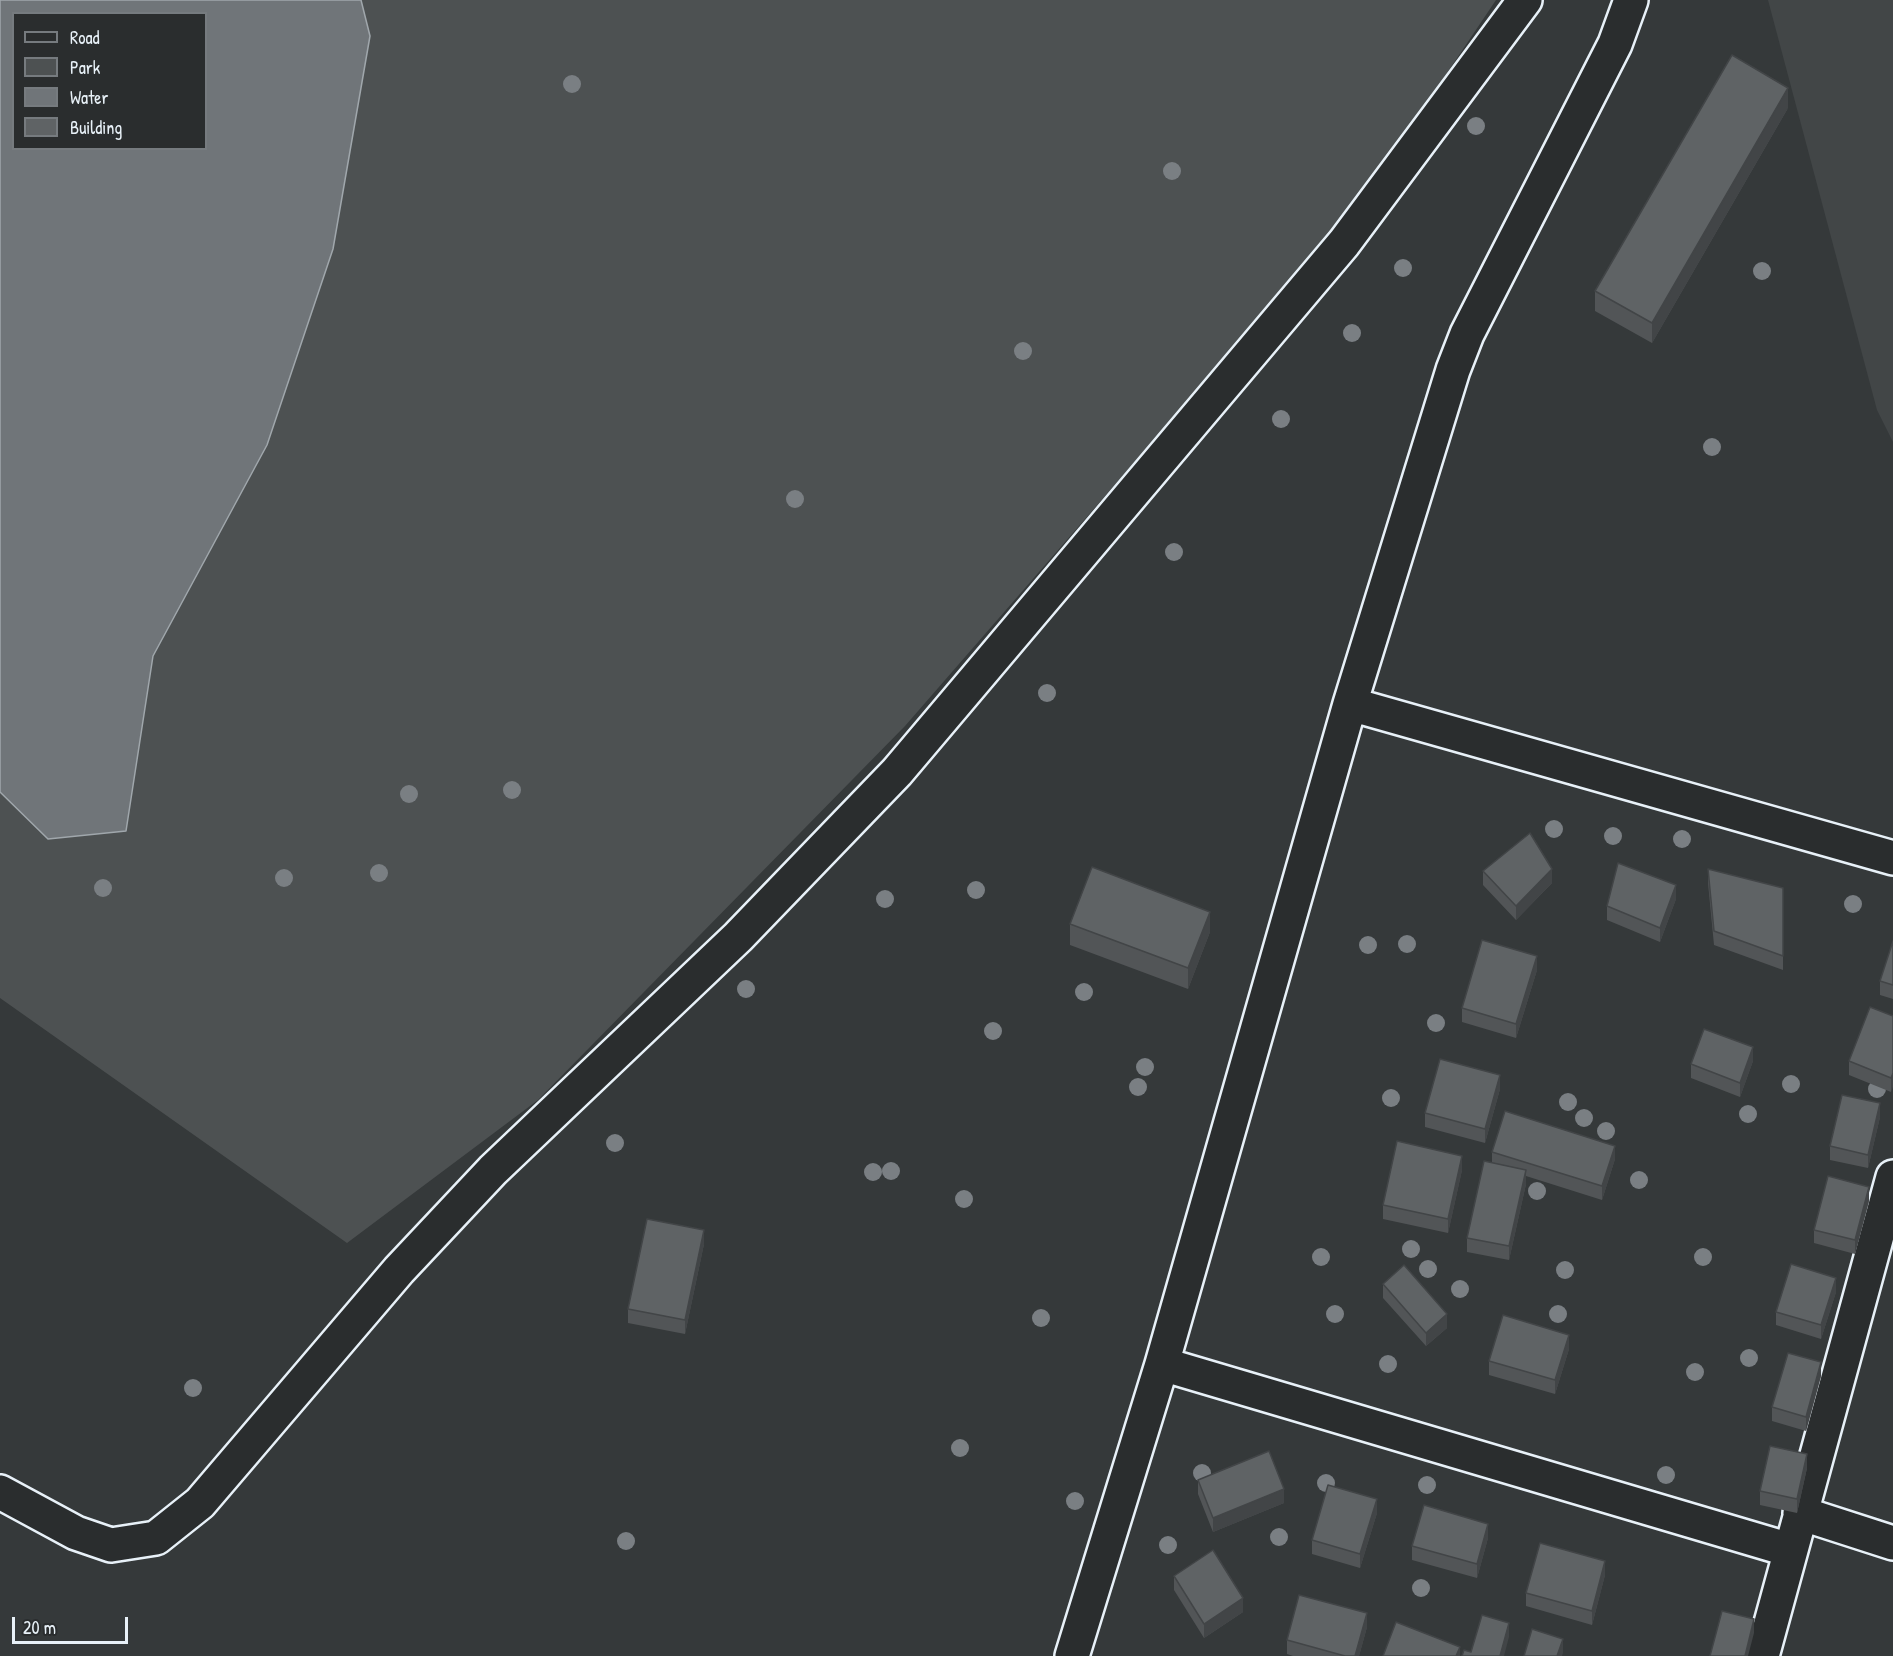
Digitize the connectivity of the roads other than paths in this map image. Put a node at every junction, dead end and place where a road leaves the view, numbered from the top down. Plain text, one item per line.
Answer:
1 (1525, 0) edge
2 (1631, 0) edge
3 (1350, 704) junction
4 (1893, 858) edge
5 (1893, 1177) edge
6 (1162, 1365) junction
7 (0, 1492) edge
8 (1800, 1513) junction
9 (1893, 1543) edge
10 (1790, 1550) junction
11 (1071, 1656) edge
12 (1762, 1656) edge

1 - 7 street
2 - 3 street
3 - 4 street
3 - 6 street
5 - 8 street
6 - 10 street
6 - 11 street
8 - 9 street
8 - 10 street
10 - 12 street

